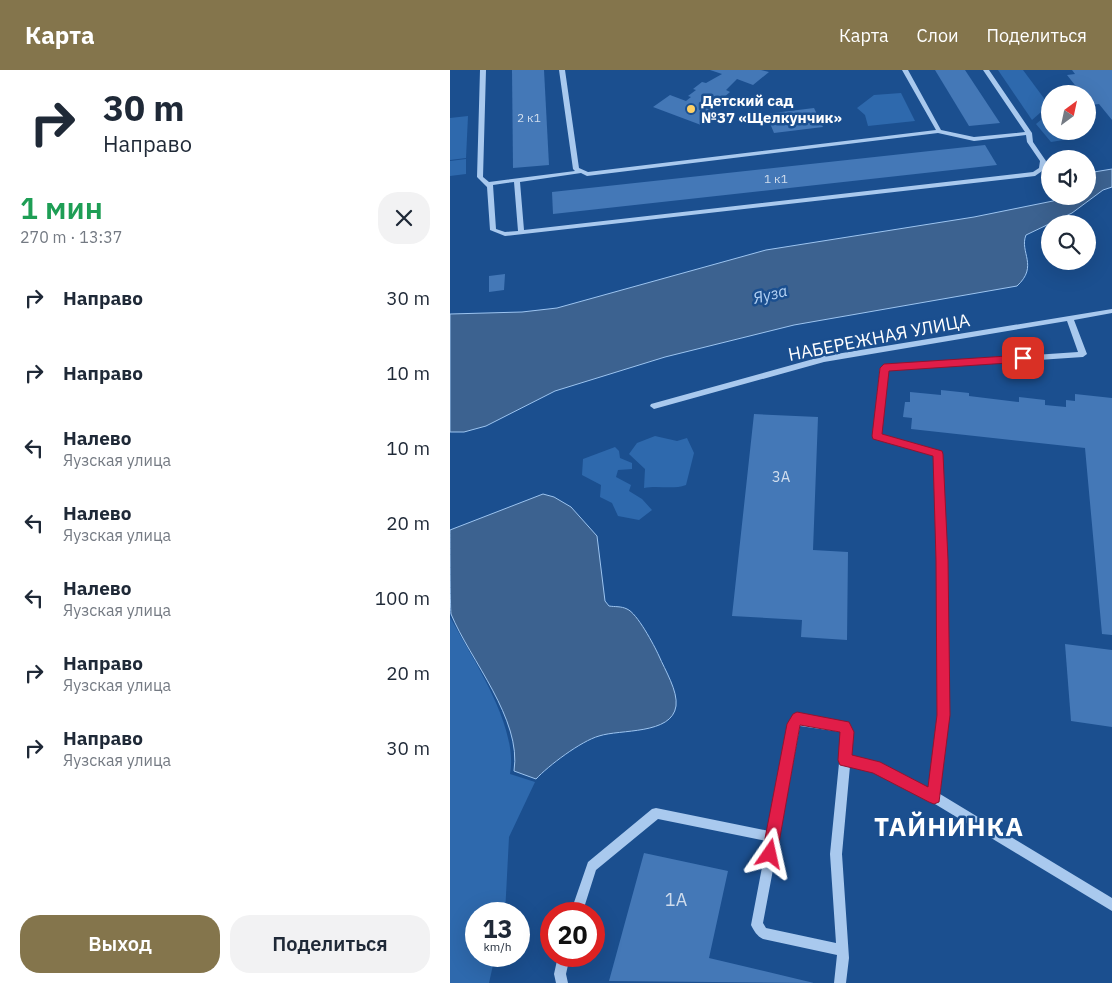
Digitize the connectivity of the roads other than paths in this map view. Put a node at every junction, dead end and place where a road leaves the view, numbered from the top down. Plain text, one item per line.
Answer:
1 (483, 70) edge
2 (562, 70) edge
3 (905, 70) edge
4 (986, 70) edge
5 (938, 132) junction
6 (1029, 133) junction
7 (579, 172) junction
8 (517, 180) junction
9 (489, 184) junction
10 (521, 232) junction
11 (1112, 311) edge
12 (1070, 318) junction
13 (654, 406) dead end
14 (845, 760) junction
15 (934, 797) junction
16 (773, 837) junction
17 (580, 902) edge
18 (1112, 905) edge
19 (842, 950) junction
20 (562, 967) edge
21 (562, 983) edge
22 (840, 983) edge

1 - 9 lane
2 - 7 street
3 - 5 street
4 - 6 street
5 - 6 street
5 - 7 street
6 - 10 lane
7 - 8 street
8 - 9 street
8 - 10 street
9 - 10 lane
11 - 12 street, НАБЕРЕЖНАЯ УЛИЦА
12 - 13 street, НАБЕРЕЖНАЯ УЛИЦА
12 - 15 street
14 - 15 street
14 - 16 street
14 - 19 street
15 - 18 street
16 - 17 lane
16 - 19 street
19 - 22 street
20 - 21 lane

